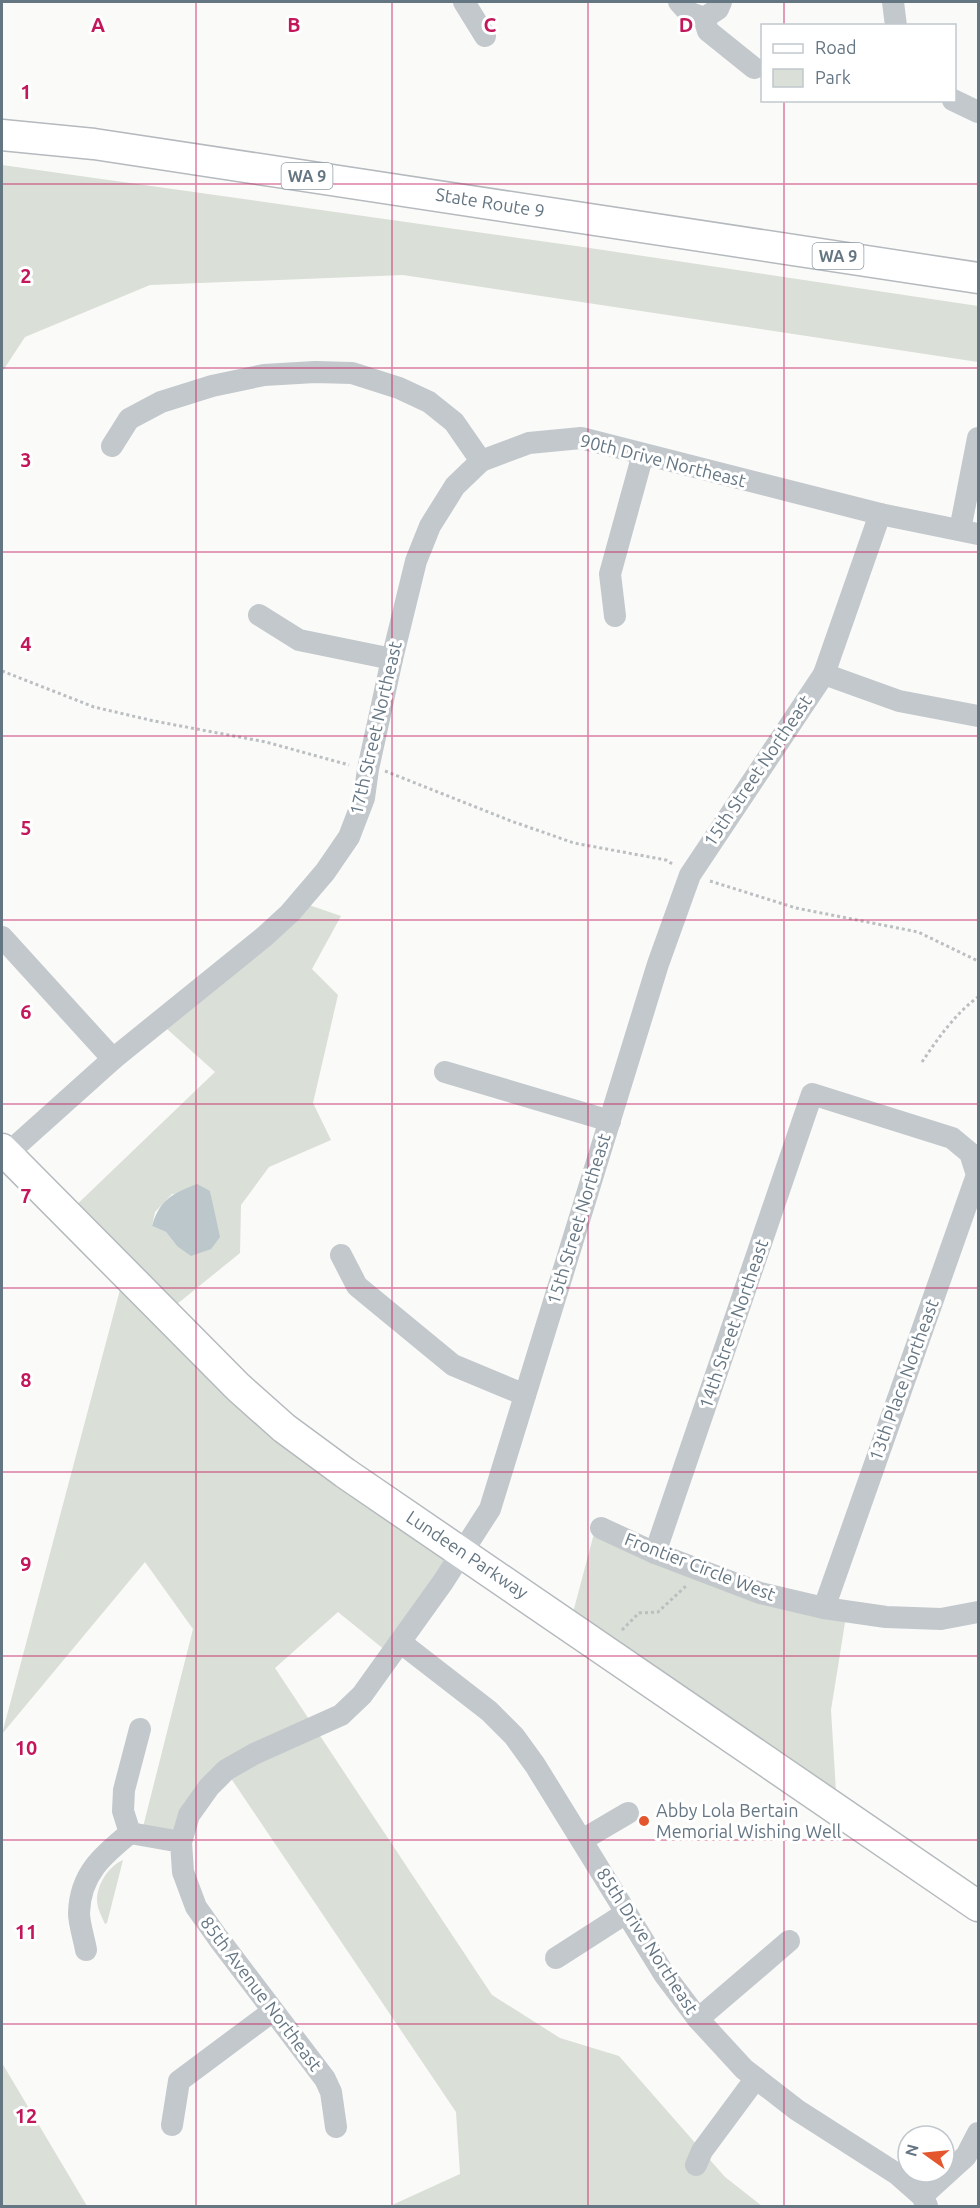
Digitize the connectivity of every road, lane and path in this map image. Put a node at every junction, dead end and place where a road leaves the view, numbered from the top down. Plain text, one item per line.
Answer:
1 (464, 2) edge
2 (679, 2) edge
3 (721, 2) edge
4 (892, 2) edge
5 (704, 18) junction
6 (896, 24) edge
7 (485, 36) dead end
8 (754, 68) dead end
9 (956, 101) edge
10 (978, 112) edge
11 (2, 135) edge
12 (978, 278) edge
13 (978, 438) edge
14 (112, 446) dead end
15 (643, 454) junction
16 (481, 461) junction
17 (880, 514) junction
18 (969, 532) edge
19 (259, 615) dead end
20 (615, 616) dead end
21 (392, 658) junction
22 (2, 671) edge
23 (824, 674) junction
24 (978, 716) edge
25 (368, 769) junction
26 (690, 875) junction
27 (2, 937) edge
28 (978, 962) edge
29 (978, 996) edge
30 (113, 1059) junction
31 (922, 1062) dead end
32 (445, 1072) dead end
33 (812, 1094) joint
34 (610, 1121) junction
35 (4, 1151) edge
36 (341, 1255) dead end
37 (525, 1395) junction
38 (601, 1528) dead end
39 (463, 1552) junction
40 (655, 1553) junction
41 (699, 1570) junction
42 (824, 1608) junction
43 (978, 1612) edge
44 (622, 1630) dead end
45 (400, 1642) junction
46 (140, 1729) dead end
47 (628, 1813) dead end
48 (130, 1833) junction
49 (582, 1840) junction
50 (181, 1842) junction
51 (978, 1906) edge
52 (626, 1913) junction
53 (789, 1941) dead end
54 (86, 1950) dead end
55 (556, 1958) dead end
56 (273, 2011) junction
57 (698, 2019) junction
58 (756, 2078) junction
59 (172, 2125) dead end
60 (336, 2127) dead end
61 (978, 2133) edge
62 (696, 2164) dead end
63 (925, 2201) edge

1 - 7 street
2 - 5 street
3 - 5 street
4 - 6 street
5 - 8 street
9 - 10 street
11 - 12 main road, State Route 9 / WA 9
13 - 18 street
14 - 16 street
15 - 16 street, 90th Drive Northeast
15 - 17 street, 90th Drive Northeast
15 - 20 street
16 - 21 street, 17th Street Northeast
17 - 18 street, 90th Drive Northeast
17 - 23 street, 15th Street Northeast
19 - 21 street
21 - 25 street, 17th Street Northeast
22 - 25 path
23 - 24 street
23 - 26 street, 15th Street Northeast
25 - 26 path
25 - 30 street, 17th Street Northeast
26 - 28 path
26 - 34 street, 15th Street Northeast
27 - 30 street
29 - 31 path
30 - 35 street, 17th Street Northeast
32 - 34 street
33 - 40 street, 14th Street Northeast
33 - 42 street, 13th Place Northeast
34 - 37 street, 15th Street Northeast
35 - 39 main road, Lundeen Parkway
36 - 37 street
37 - 39 street, 15th Street Northeast
38 - 40 street, Frontier Circle West
39 - 45 street, 15th Street Northeast
39 - 51 main road, Lundeen Parkway
40 - 41 street, Frontier Circle West
41 - 42 street, Frontier Circle West
41 - 44 path
42 - 43 street, Frontier Circle West
45 - 49 street, 85th Drive Northeast
45 - 50 street, 15th Street Northeast
46 - 48 street
47 - 49 street
48 - 50 street
48 - 54 street
49 - 52 street, 85th Drive Northeast
50 - 56 street, 85th Avenue Northeast
52 - 55 street
52 - 57 street, 85th Drive Northeast
53 - 57 street
56 - 59 street
56 - 60 street, 85th Avenue Northeast
57 - 58 street, 85th Drive Northeast
58 - 62 street
58 - 63 street, 85th Drive Northeast
61 - 63 street

